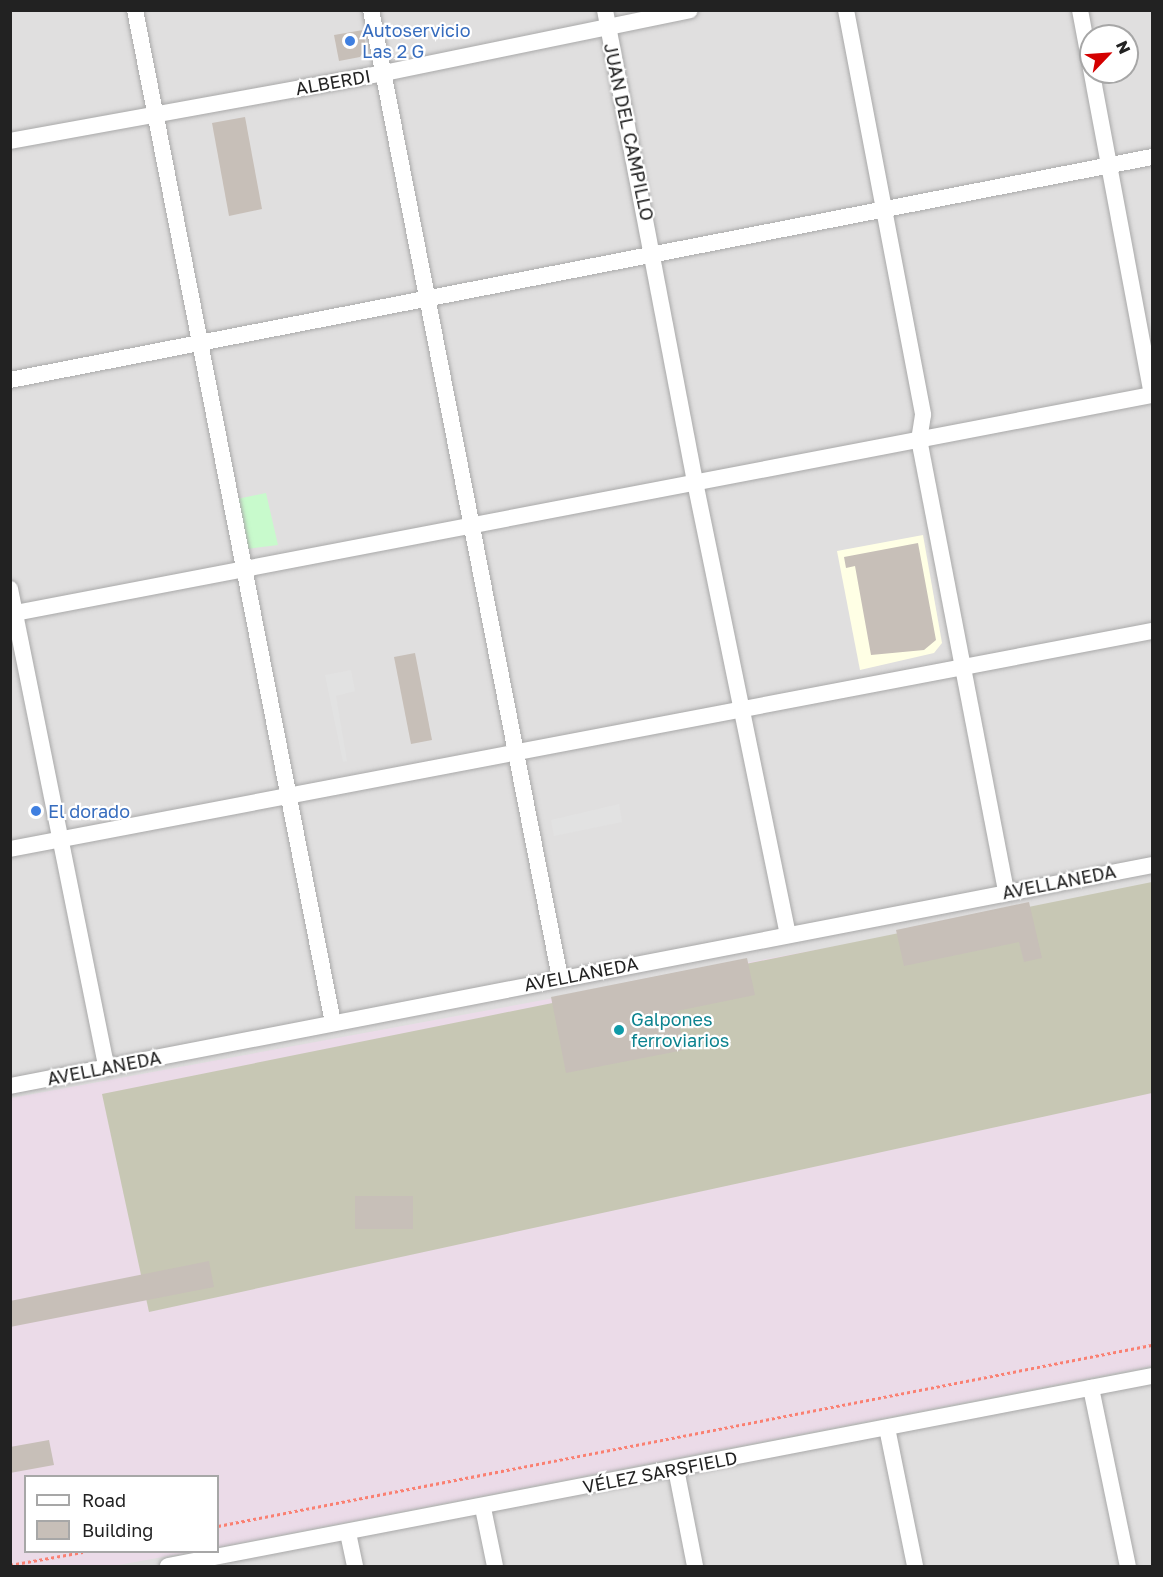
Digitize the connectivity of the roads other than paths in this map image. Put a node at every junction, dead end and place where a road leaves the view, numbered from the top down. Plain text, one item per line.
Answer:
1 (135, 10) edge
2 (371, 10) edge
3 (690, 10) edge
4 (846, 10) edge
5 (1080, 10) edge
6 (606, 18) edge
7 (384, 73) junction
8 (156, 115) junction
9 (10, 141) edge
10 (1152, 158) edge
11 (1107, 166) junction
12 (882, 210) junction
13 (654, 253) junction
14 (430, 299) junction
15 (201, 342) junction
16 (10, 380) edge
17 (1152, 394) edge
18 (919, 439) junction
19 (694, 482) junction
20 (474, 527) junction
21 (243, 568) junction
22 (10, 589) edge
23 (13, 613) edge
24 (1152, 631) edge
25 (962, 667) junction
26 (743, 708) junction
27 (516, 751) junction
28 (288, 796) junction
29 (60, 839) junction
30 (10, 849) edge
31 (1152, 865) edge
32 (1006, 892) junction
33 (788, 934) junction
34 (560, 978) junction
35 (333, 1023) junction
36 (107, 1068) junction
37 (10, 1086) edge
38 (1152, 1377) edge
39 (1091, 1389) junction
40 (887, 1428) junction
41 (676, 1469) junction
42 (483, 1508) junction
43 (348, 1533) junction
44 (201, 1563) edge
45 (168, 1566) edge
46 (355, 1566) edge
47 (495, 1566) edge
48 (695, 1566) edge
49 (915, 1566) edge
50 (1128, 1566) edge

1 - 8 street
2 - 7 street
3 - 6 street, ALBERDI
4 - 12 street
5 - 11 street
6 - 7 street, ALBERDI
6 - 13 street, JUAN DEL CAMPILLO
7 - 8 street, ALBERDI
7 - 14 street
8 - 9 street, ALBERDI
8 - 15 street
10 - 11 street
11 - 12 street
11 - 17 street
12 - 13 street
12 - 18 street
13 - 14 street
13 - 19 street, JUAN DEL CAMPILLO
14 - 15 street
14 - 20 street
15 - 16 street
15 - 21 street
17 - 18 street
18 - 19 street
18 - 25 street
19 - 20 street
19 - 26 street, JUAN DEL CAMPILLO
20 - 21 street
20 - 27 street
21 - 23 street
21 - 28 street
22 - 23 street
23 - 29 street
24 - 25 street
25 - 26 street
25 - 32 street
26 - 27 street
26 - 33 street, JUAN DEL CAMPILLO
27 - 28 street
27 - 34 street
28 - 29 street
28 - 35 street
29 - 30 street
29 - 36 street
31 - 32 street, AVELLANEDA
32 - 33 street, AVELLANEDA
33 - 34 street, AVELLANEDA
34 - 35 street, AVELLANEDA
35 - 36 street, AVELLANEDA
36 - 37 street, AVELLANEDA
38 - 39 street, VÉLEZ SARSFIELD
39 - 40 street, VÉLEZ SARSFIELD
39 - 50 street
40 - 41 street, VÉLEZ SARSFIELD
40 - 49 street
41 - 42 street, VÉLEZ SARSFIELD
41 - 48 street
42 - 43 street, VÉLEZ SARSFIELD
42 - 47 street
43 - 44 street, VÉLEZ SARSFIELD
43 - 46 street
44 - 45 street, VÉLEZ SARSFIELD

